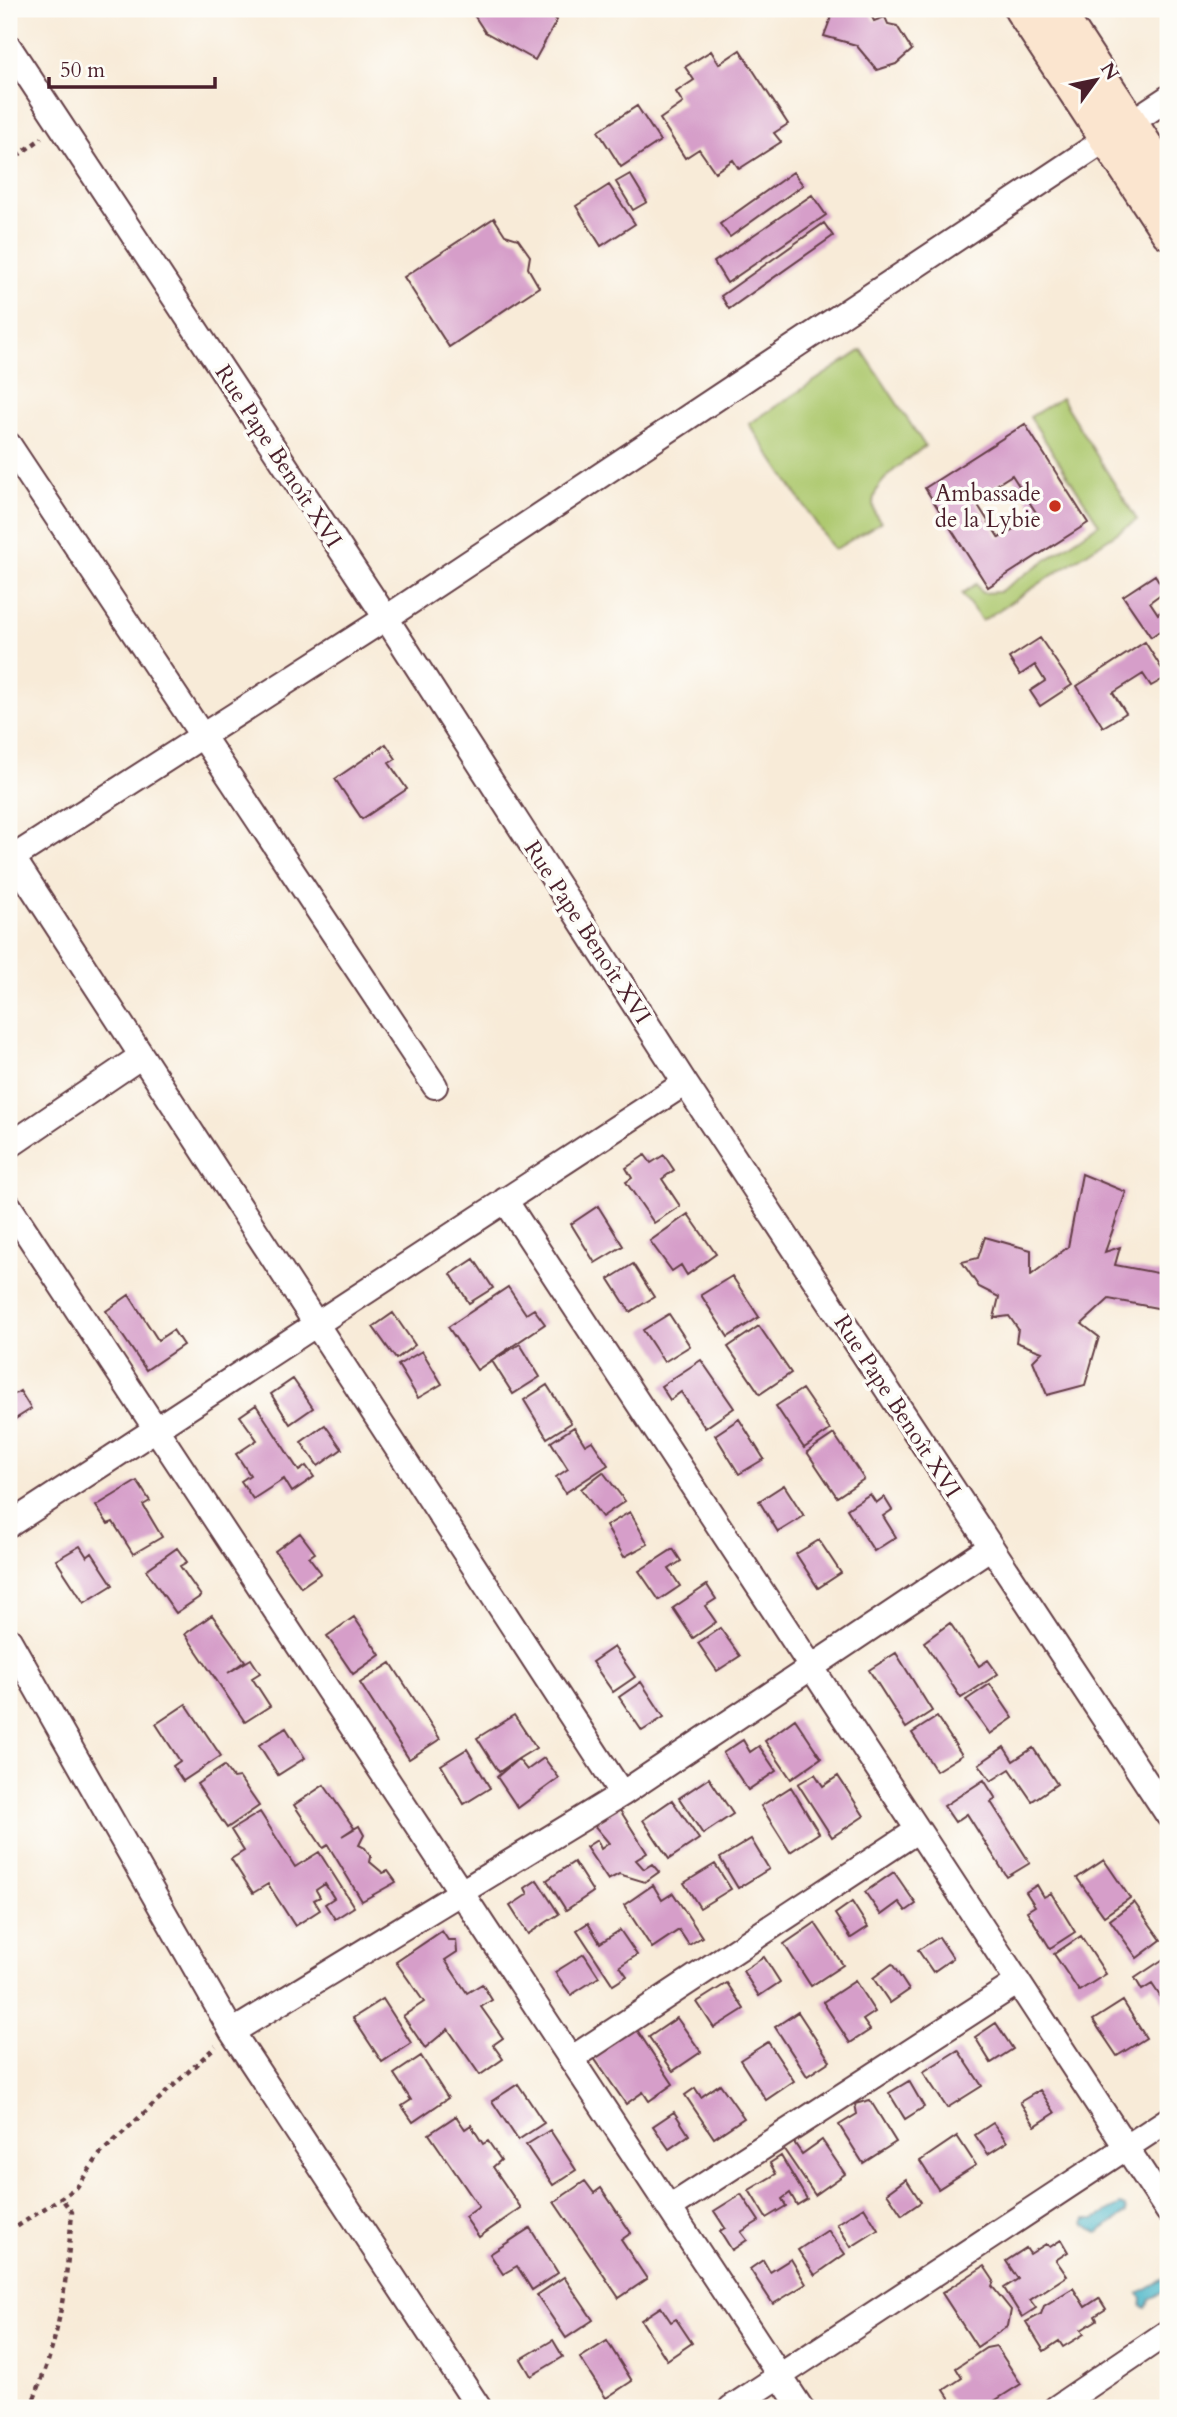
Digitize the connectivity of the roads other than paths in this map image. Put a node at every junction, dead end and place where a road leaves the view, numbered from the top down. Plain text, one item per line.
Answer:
1 (1021, 9) edge
2 (1056, 9) edge
3 (9, 47) edge
4 (1168, 98) edge
5 (1118, 130) junction
6 (1168, 180) edge
7 (1168, 232) edge
8 (9, 445) edge
9 (386, 618) junction
10 (202, 737) junction
11 (11, 859) edge
12 (140, 1057) junction
13 (685, 1083) junction
14 (435, 1086) dead end
15 (9, 1146) edge
16 (505, 1200) junction
17 (9, 1206) edge
18 (317, 1324) junction
19 (155, 1430) junction
20 (9, 1525) edge
21 (991, 1547) junction
22 (9, 1640) edge
23 (811, 1667) junction
24 (622, 1794) junction
25 (1168, 1815) edge
26 (918, 1830) junction
27 (461, 1893) junction
28 (1018, 1982) junction
29 (232, 2032) junction
30 (571, 2059) junction
31 (1168, 2120) edge
32 (1127, 2149) junction
33 (669, 2208) junction
34 (1168, 2211) edge
35 (1168, 2332) edge
36 (781, 2377) junction
37 (480, 2408) edge
38 (732, 2408) edge
39 (802, 2408) edge
40 (1056, 2408) edge

1 - 5 main road
2 - 5 main road
3 - 9 street, Rue Pape Benoît XVI
4 - 5 street
5 - 6 main road
5 - 7 main road
5 - 9 street
8 - 10 street
9 - 10 street
9 - 13 street, Rue Pape Benoît XVI
10 - 11 street
10 - 14 street
11 - 12 street
12 - 15 street
12 - 18 street
13 - 16 street
13 - 21 street, Rue Pape Benoît XVI
16 - 18 street
16 - 23 street
17 - 19 street
18 - 19 street
18 - 24 street
19 - 20 street
19 - 27 street
21 - 23 street
21 - 25 street, Rue Pape Benoît XVI
22 - 29 street
23 - 24 street
23 - 26 street
24 - 27 street
26 - 28 street
26 - 30 street
27 - 29 street
27 - 30 street
28 - 32 street
28 - 33 street
29 - 37 street
30 - 33 street
31 - 32 street
32 - 34 street
32 - 36 street
33 - 36 street
35 - 40 street
36 - 38 street
36 - 39 street

